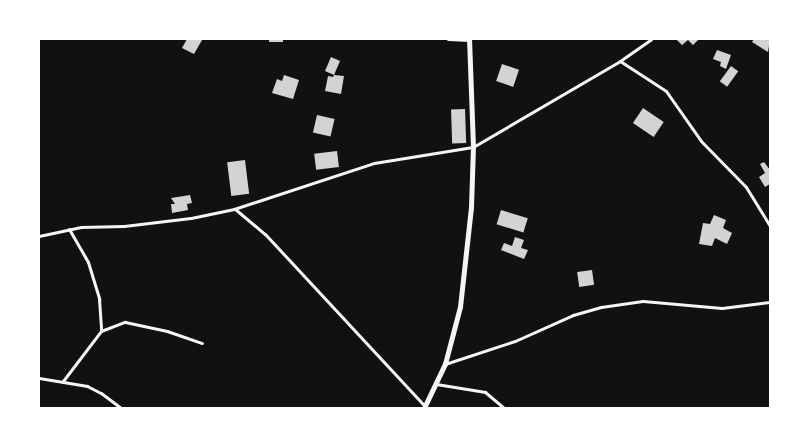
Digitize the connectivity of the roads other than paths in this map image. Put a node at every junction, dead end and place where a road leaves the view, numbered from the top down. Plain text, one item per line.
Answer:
1 (448, 39) edge
2 (469, 39) edge
3 (650, 39) edge
4 (620, 61) junction
5 (473, 147) junction
6 (234, 209) junction
7 (770, 226) edge
8 (69, 229) junction
9 (39, 236) edge
10 (770, 302) edge
11 (101, 331) junction
12 (202, 343) dead end
13 (445, 364) junction
14 (39, 378) edge
15 (63, 381) junction
16 (436, 384) junction
17 (424, 407) edge
18 (121, 408) edge
19 (504, 408) edge

1 - 2 street
2 - 5 main road
3 - 4 street
4 - 5 street
4 - 7 street
5 - 6 street
5 - 13 main road
6 - 8 street
6 - 17 street
8 - 9 street
8 - 11 street
10 - 13 street
11 - 12 street
11 - 15 street
13 - 16 main road
14 - 15 street
15 - 18 street
16 - 17 main road
16 - 19 street

